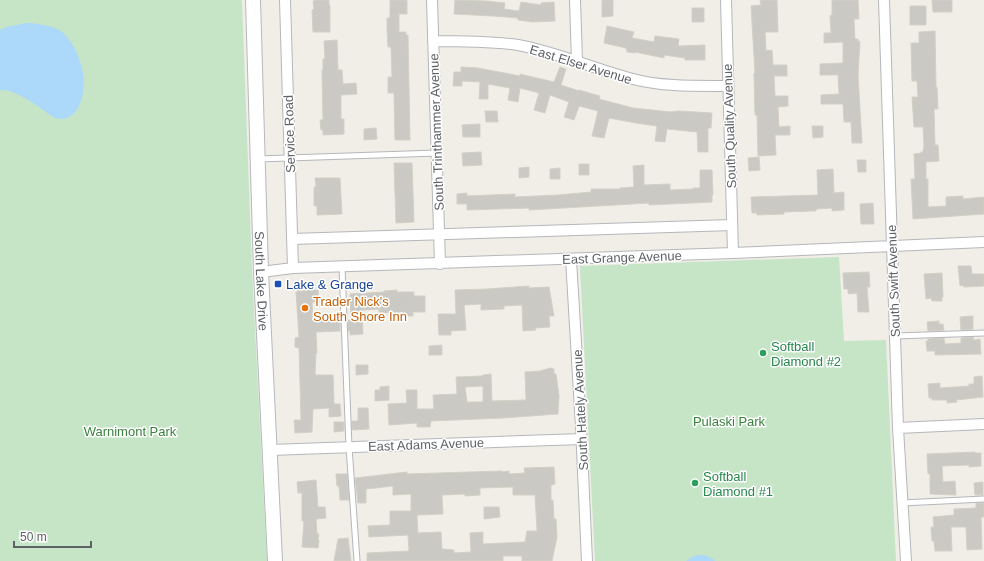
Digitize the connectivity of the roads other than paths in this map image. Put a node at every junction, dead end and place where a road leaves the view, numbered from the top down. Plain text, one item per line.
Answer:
1 (253, 0) edge
2 (285, 0) edge
3 (432, 0) edge
4 (575, 0) edge
5 (726, 0) edge
6 (884, 0) edge
7 (433, 41) junction
8 (577, 61) junction
9 (728, 86) junction
10 (437, 153) junction
11 (290, 157) junction
12 (258, 159) junction
13 (732, 225) junction
14 (439, 235) junction
15 (292, 239) junction
16 (984, 242) edge
17 (892, 246) junction
18 (733, 253) junction
19 (571, 259) junction
20 (440, 264) junction
21 (342, 267) junction
22 (293, 268) junction
23 (261, 272) junction
24 (984, 333) edge
25 (895, 336) junction
26 (984, 424) edge
27 (898, 428) junction
28 (582, 439) junction
29 (349, 447) junction
30 (270, 450) junction
31 (984, 499) edge
32 (902, 502) junction
33 (275, 561) edge
34 (357, 561) edge
35 (587, 561) edge
36 (906, 561) edge

1 - 12 main road, South Lake Drive
2 - 11 street, Service Road
3 - 7 street, South Trinthammer Avenue
4 - 8 street
5 - 9 street, South Quality Avenue
6 - 17 street, South Swift Avenue
7 - 8 street, East Elser Avenue
7 - 10 street, South Trinthammer Avenue
8 - 9 street, East Elser Avenue
9 - 13 street, South Quality Avenue
10 - 11 lane
10 - 14 street, South Trinthammer Avenue
11 - 12 lane
11 - 15 street, Service Road
12 - 23 main road, South Lake Drive
13 - 14 street
13 - 18 street, South Quality Avenue
14 - 15 street
14 - 20 street, South Trinthammer Avenue
15 - 22 street, Service Road
16 - 17 street, East Grange Avenue
17 - 18 street, East Grange Avenue
17 - 25 street, South Swift Avenue
18 - 19 street, East Grange Avenue
19 - 20 street, East Grange Avenue
19 - 28 street, South Hately Avenue
20 - 21 street, East Grange Avenue
21 - 22 street, East Grange Avenue
21 - 29 lane
22 - 23 street, East Grange Avenue
23 - 30 main road, South Lake Drive
24 - 25 lane
25 - 27 street, South Swift Avenue
26 - 27 street
27 - 32 street, South Swift Avenue
28 - 29 street, East Adams Avenue
28 - 35 street, South Hately Avenue
29 - 30 street, East Adams Avenue
29 - 34 lane
30 - 33 main road, South Lake Drive
31 - 32 lane
32 - 36 street, South Swift Avenue

